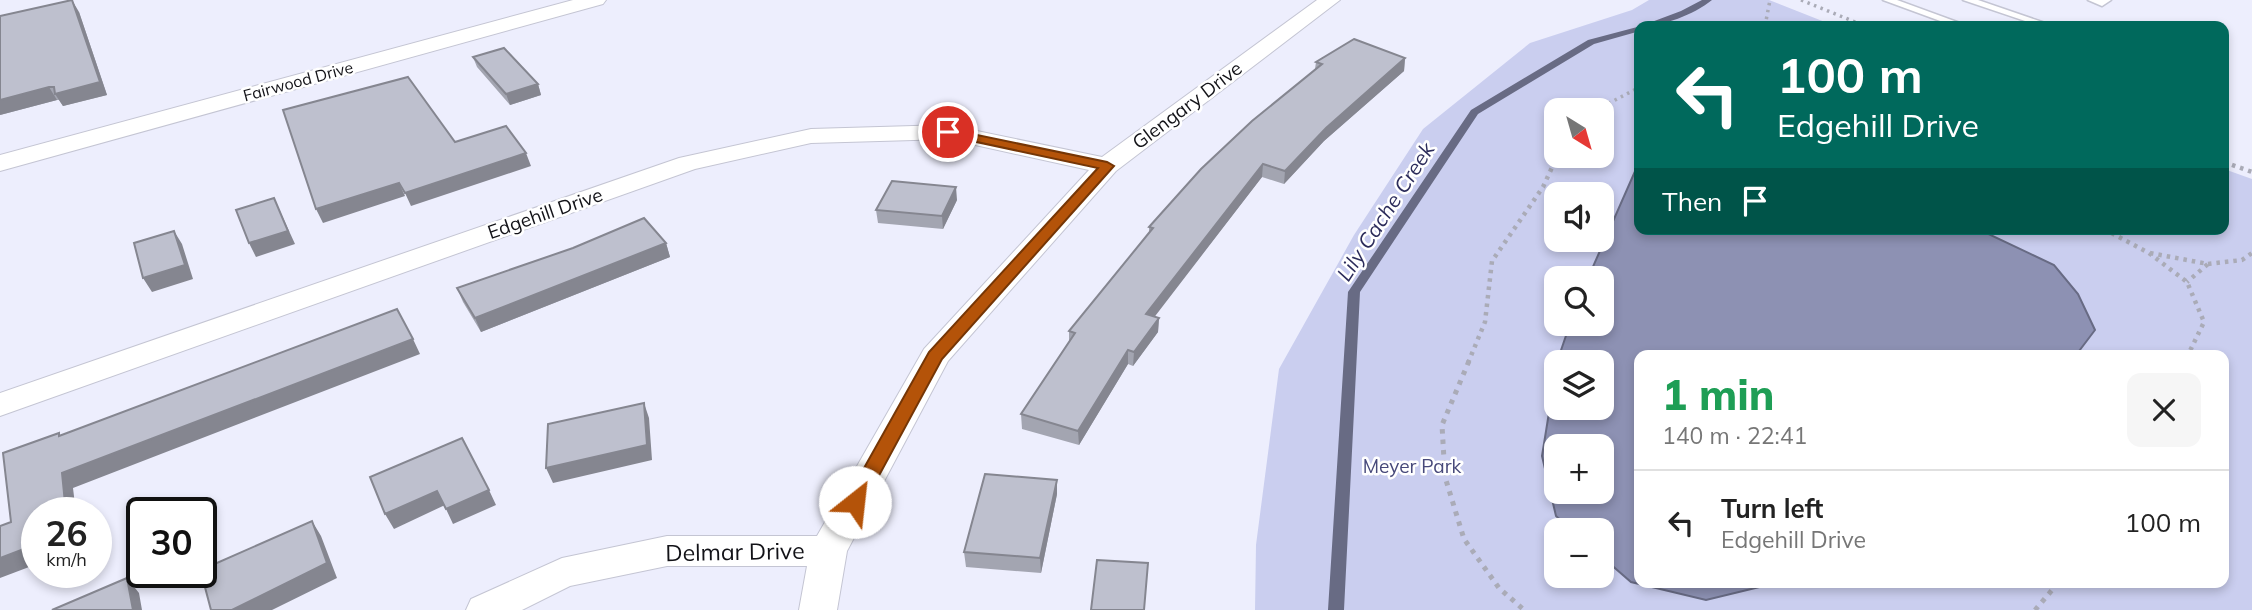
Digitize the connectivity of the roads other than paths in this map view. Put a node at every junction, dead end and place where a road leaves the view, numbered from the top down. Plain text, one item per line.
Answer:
1 (596, 0) edge
2 (1888, 0) edge
3 (1968, 0) edge
4 (2093, 0) edge
5 (2106, 0) edge
6 (1323, 1) edge
7 (1949, 21) edge
8 (2033, 21) edge
9 (0, 163) edge
10 (1107, 166) junction
11 (0, 405) edge
12 (828, 551) junction
13 (485, 610) edge
14 (818, 610) edge

1 - 9 street, Fairwood Drive
2 - 7 lane
3 - 8 lane
4 - 5 lane
6 - 10 street, Glengary Drive
10 - 11 street, Edgehill Drive
10 - 12 street, Glengary Drive
12 - 13 street, Delmar Drive
12 - 14 street, Glengary Drive

